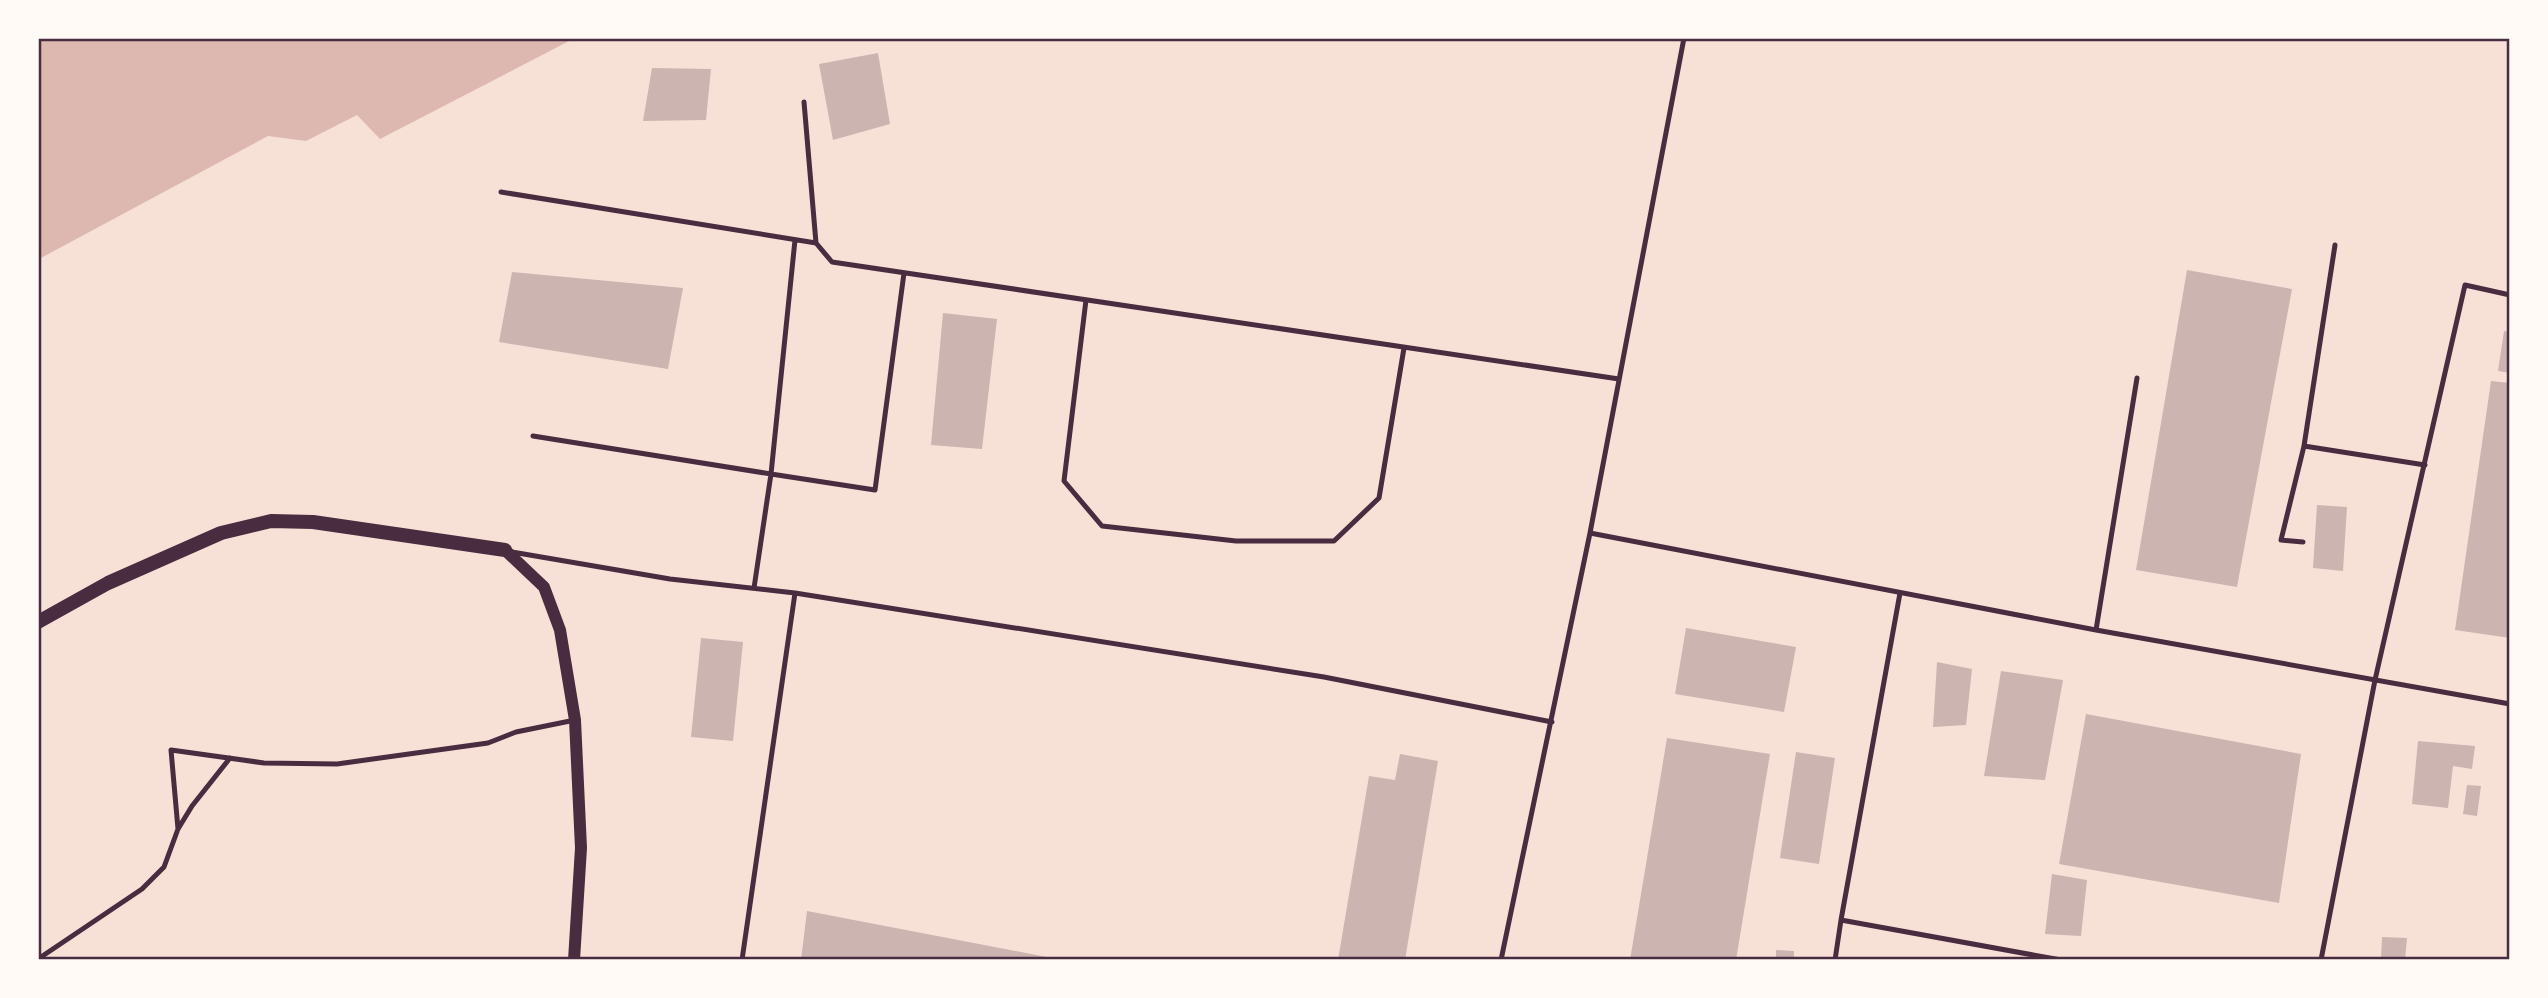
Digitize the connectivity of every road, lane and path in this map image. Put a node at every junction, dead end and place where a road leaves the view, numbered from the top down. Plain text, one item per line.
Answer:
1 (1684, 38) edge
2 (804, 102) dead end
3 (501, 192) dead end
4 (795, 240) junction
5 (816, 243) junction
6 (2335, 245) dead end
7 (904, 273) junction
8 (2510, 295) edge
9 (1086, 300) junction
10 (1404, 348) junction
11 (2137, 378) dead end
12 (1619, 379) junction
13 (533, 436) dead end
14 (2304, 446) junction
15 (2425, 465) junction
16 (771, 474) junction
17 (1590, 533) junction
18 (2303, 542) dead end
19 (505, 550) junction
20 (754, 589) junction
21 (795, 593) junction
22 (1900, 593) junction
23 (38, 622) edge
24 (2095, 630) junction
25 (2375, 680) junction
26 (2510, 704) edge
27 (575, 720) junction
28 (1552, 722) junction
29 (230, 758) junction
30 (178, 829) junction
31 (1842, 920) junction
32 (38, 959) edge
33 (575, 960) edge
34 (742, 960) edge
35 (1502, 960) edge
36 (1835, 960) edge
37 (2062, 960) edge
38 (2321, 960) edge

1 - 12 lane
2 - 5 lane
3 - 4 lane
4 - 5 lane
4 - 16 lane
5 - 7 lane
6 - 14 lane
7 - 9 lane
7 - 16 lane
8 - 15 lane
9 - 10 lane
9 - 10 lane
10 - 12 lane
11 - 24 lane
12 - 17 lane
13 - 16 lane
14 - 15 lane
14 - 18 lane
15 - 25 lane
16 - 20 lane
17 - 22 lane
17 - 28 lane
19 - 20 lane
19 - 23 main road
19 - 27 street
20 - 21 lane
21 - 28 lane
21 - 34 lane
22 - 24 lane
22 - 31 lane
24 - 25 lane
25 - 26 lane
25 - 38 lane
27 - 29 lane
27 - 33 street
28 - 35 lane
29 - 30 lane
29 - 30 lane
30 - 32 lane
31 - 36 lane
31 - 37 lane

